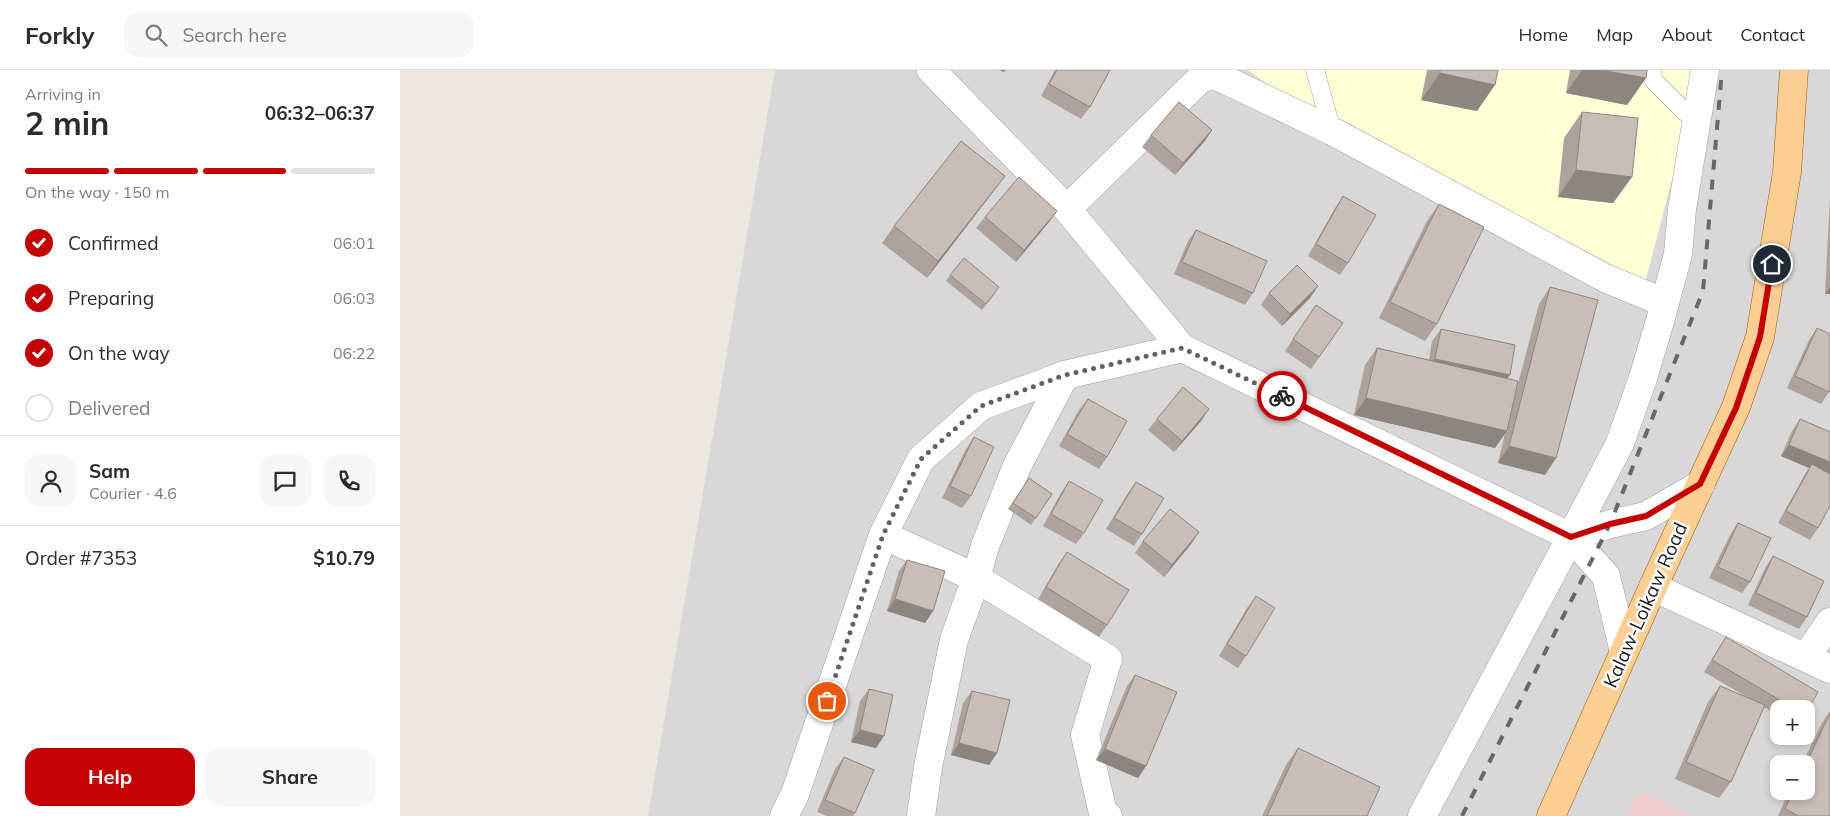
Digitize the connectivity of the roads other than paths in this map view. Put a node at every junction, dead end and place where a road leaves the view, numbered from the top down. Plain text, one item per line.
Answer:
1 (930, 70) edge
2 (1315, 70) edge
3 (1651, 70) edge
4 (1705, 70) edge
5 (1794, 70) edge
6 (1210, 72) edge
7 (1697, 118) junction
8 (1332, 131) junction
9 (1067, 209) junction
10 (1665, 303) junction
11 (1182, 348) junction
12 (1065, 375) junction
13 (1700, 484) junction
14 (883, 535) junction
15 (1571, 537) junction
16 (976, 578) junction
17 (1653, 587) junction
18 (1830, 622) edge
19 (1624, 652) junction
20 (1806, 657) junction
21 (1830, 669) edge
22 (784, 816) edge
23 (921, 816) edge
24 (1108, 816) edge
25 (1422, 816) edge
26 (1551, 816) edge

1 - 9 street
2 - 8 lane
3 - 7 lane
4 - 7 street
5 - 13 main road, Kalaw-Loikaw Road
6 - 8 street
6 - 9 street
7 - 10 street
8 - 10 street
9 - 11 street
10 - 15 street
11 - 12 street
11 - 15 street
12 - 14 street
12 - 16 street
13 - 15 street
13 - 17 main road, Kalaw-Loikaw Road
14 - 16 street
14 - 22 street
15 - 19 street
15 - 25 street
16 - 23 street
16 - 24 street
17 - 19 main road, Kalaw-Loikaw Road
17 - 20 street
18 - 20 street
19 - 26 main road, Kalaw-Loikaw Road
20 - 21 street

